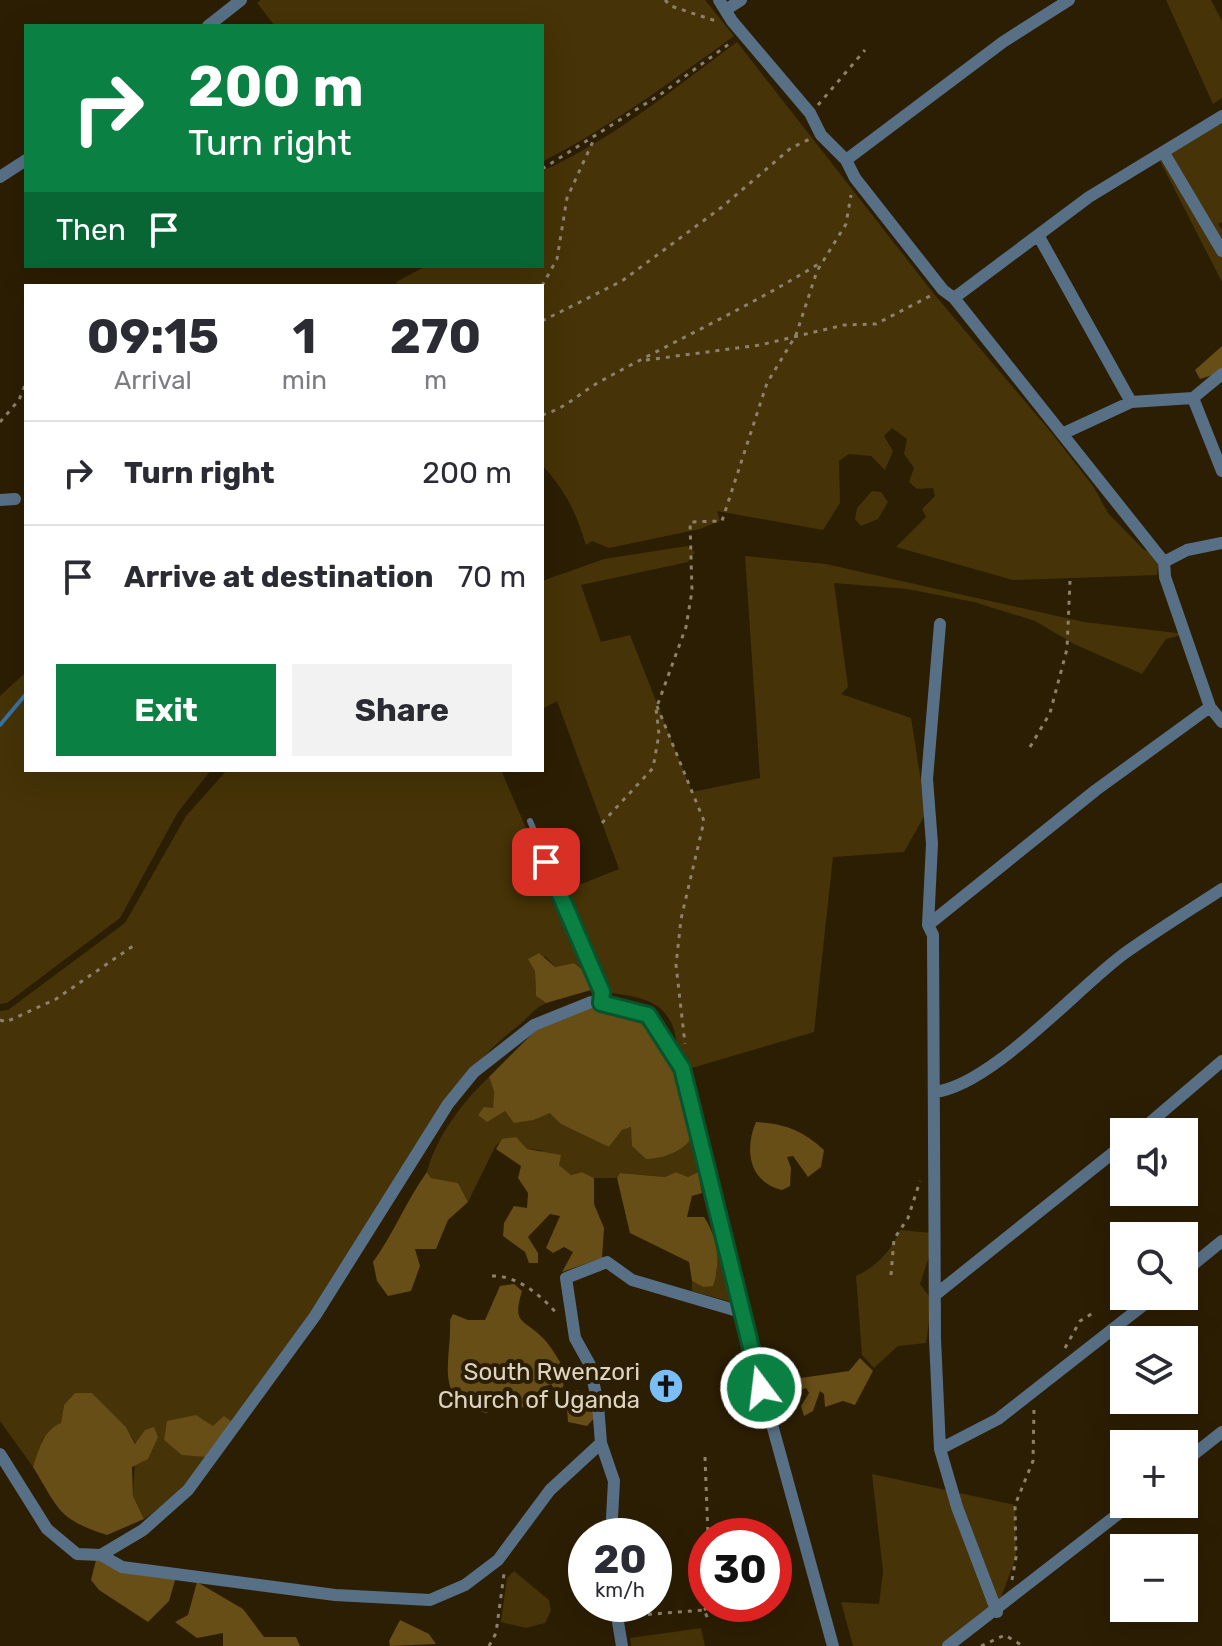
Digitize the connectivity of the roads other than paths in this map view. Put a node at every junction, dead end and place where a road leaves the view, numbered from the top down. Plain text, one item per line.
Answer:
1 (241, 0) edge
2 (741, 0) edge
3 (1069, 0) edge
4 (726, 10) edge
5 (211, 24) edge
6 (1222, 116) edge
7 (1164, 153) junction
8 (846, 160) junction
9 (24, 161) edge
10 (0, 177) edge
11 (1038, 235) junction
12 (1222, 251) edge
13 (954, 298) junction
14 (1222, 374) edge
15 (1193, 398) junction
16 (1131, 402) junction
17 (1062, 434) junction
18 (1222, 471) edge
19 (15, 499) dead end
20 (0, 500) edge
21 (1222, 543) edge
22 (1164, 562) junction
23 (940, 624) dead end
24 (1210, 707) junction
25 (1222, 722) edge
26 (530, 821) dead end
27 (1222, 889) edge
28 (928, 925) junction
29 (601, 1003) junction
30 (1222, 1061) edge
31 (934, 1092) junction
32 (1155, 1118) edge
33 (1110, 1155) edge
34 (1222, 1241) edge
35 (1198, 1261) edge
36 (935, 1295) junction
37 (1137, 1310) edge
38 (741, 1312) junction
39 (1222, 1432) edge
40 (601, 1443) junction
41 (940, 1449) junction
42 (1198, 1451) edge
43 (0, 1454) edge
44 (612, 1518) edge
45 (1114, 1518) edge
46 (101, 1555) junction
47 (997, 1612) junction
48 (618, 1622) edge
49 (622, 1646) edge
50 (833, 1646) edge
51 (948, 1646) edge

1 - 5 street
2 - 4 street
3 - 8 street
4 - 8 street
6 - 7 street
7 - 11 street
7 - 12 street
8 - 13 street
9 - 10 street
11 - 13 street
11 - 16 street
13 - 17 street
14 - 15 street
15 - 16 street
15 - 18 street
16 - 17 street
17 - 22 street
19 - 20 street
21 - 22 street
22 - 24 street
23 - 28 street
24 - 25 street
24 - 28 street
26 - 29 lane
27 - 31 street
28 - 31 street
29 - 38 street
29 - 46 street
30 - 32 street
31 - 36 street
33 - 36 street
34 - 35 street
36 - 41 street
37 - 41 street
38 - 40 street
38 - 50 street
39 - 42 street
40 - 44 street
40 - 46 street
41 - 47 street
43 - 46 street
45 - 47 street
47 - 51 street
48 - 49 street

